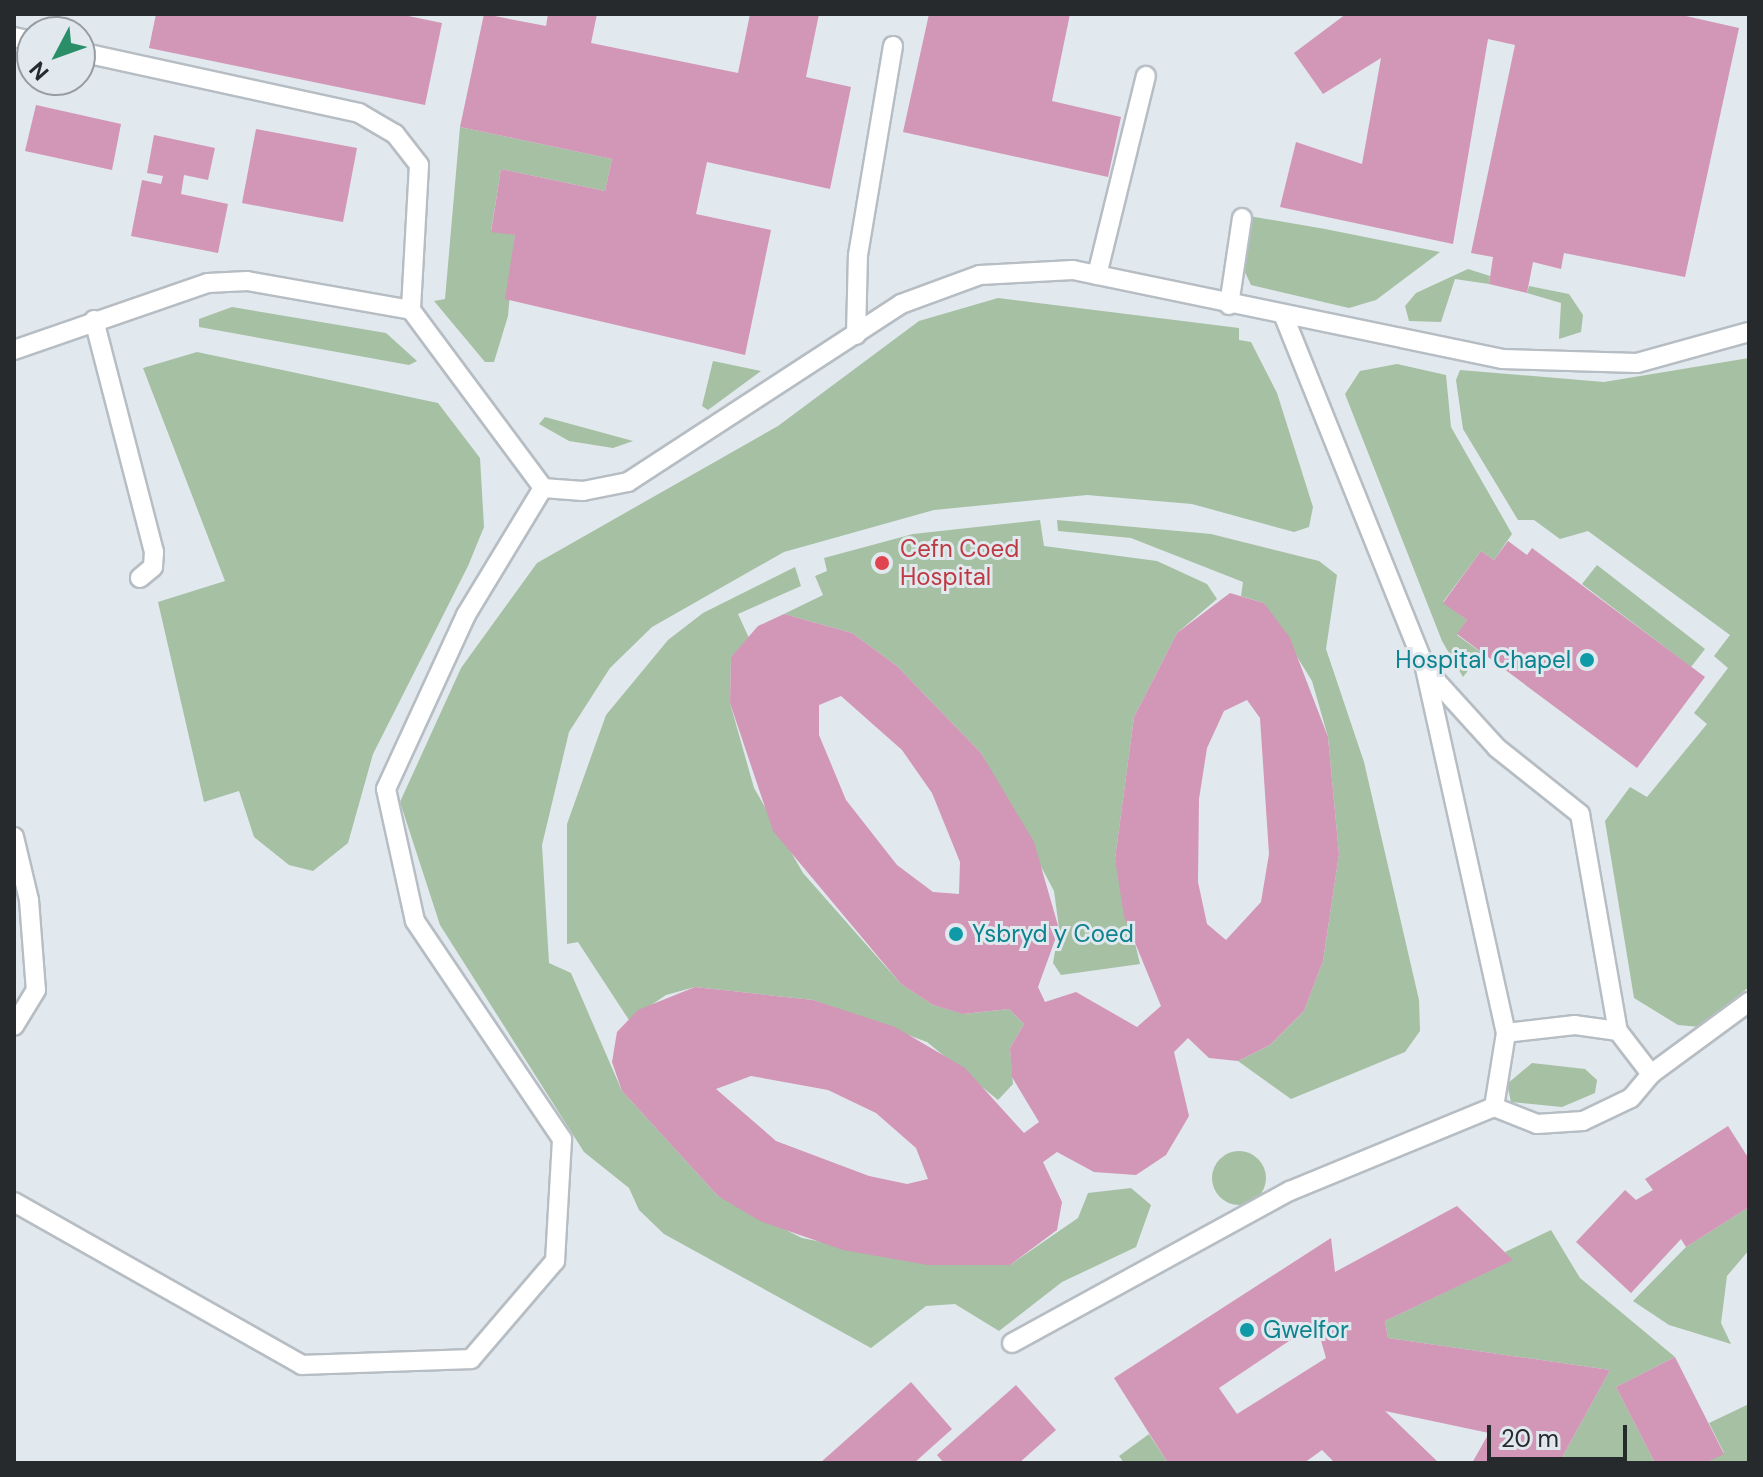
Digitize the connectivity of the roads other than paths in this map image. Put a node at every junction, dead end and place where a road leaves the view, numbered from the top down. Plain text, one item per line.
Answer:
1 (893, 46) dead end
2 (96, 55) edge
3 (1146, 76) dead end
4 (1242, 218) dead end
5 (1097, 275) junction
6 (1229, 305) junction
7 (411, 310) junction
8 (1283, 314) junction
9 (94, 320) junction
10 (1749, 332) edge
11 (856, 335) junction
12 (14, 350) edge
13 (543, 488) junction
14 (140, 578) dead end
15 (1425, 668) junction
16 (14, 837) edge
17 (1749, 1002) edge
18 (14, 1026) edge
19 (1618, 1031) junction
20 (1506, 1033) junction
21 (1651, 1074) junction
22 (1494, 1107) junction
23 (14, 1202) edge
24 (1012, 1343) dead end

1 - 11 lane
2 - 7 lane
3 - 5 lane
4 - 6 lane
5 - 6 lane
5 - 11 lane
6 - 8 lane
7 - 9 lane
7 - 13 lane
8 - 10 lane
8 - 15 lane
9 - 12 lane
9 - 14 lane
11 - 13 lane
13 - 23 lane
15 - 19 lane
15 - 20 lane
16 - 18 lane
17 - 21 lane
19 - 20 lane
19 - 21 lane
20 - 22 lane
21 - 22 lane
22 - 24 lane

